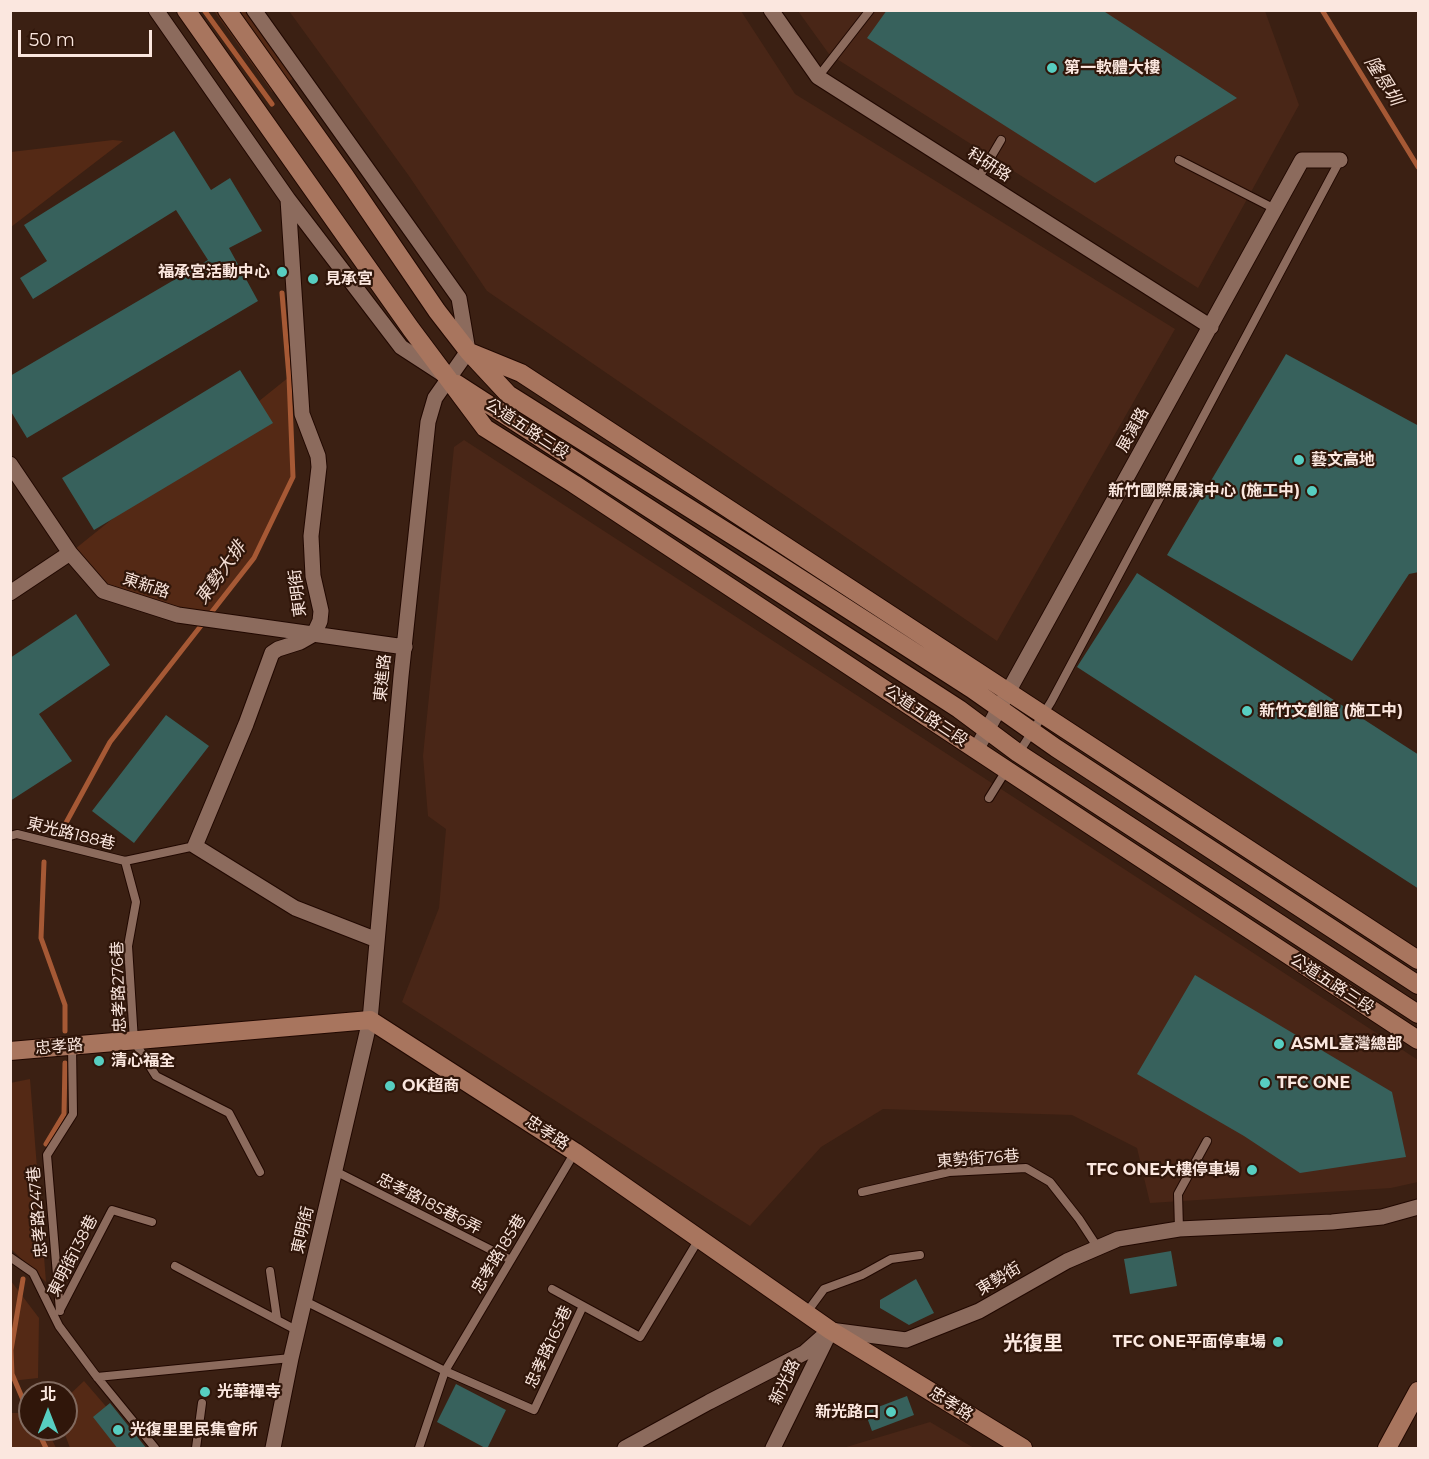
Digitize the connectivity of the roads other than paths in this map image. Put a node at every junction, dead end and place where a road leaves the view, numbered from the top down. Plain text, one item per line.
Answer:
1 (186, 10) edge
2 (226, 10) edge
3 (254, 10) edge
4 (771, 10) edge
5 (870, 10) edge
6 (157, 11) edge
7 (818, 77) junction
8 (1001, 140) dead end
9 (1179, 160) dead end
10 (1340, 160) joint
11 (978, 179) junction
12 (288, 199) junction
13 (1275, 210) junction
14 (1211, 327) junction
15 (468, 351) junction
16 (448, 378) junction
17 (10, 464) edge
18 (70, 553) junction
19 (10, 593) edge
20 (314, 634) junction
21 (405, 646) junction
22 (1008, 692) junction
23 (999, 709) junction
24 (1043, 715) junction
25 (987, 730) junction
26 (1033, 732) junction
27 (976, 750) junction
28 (1018, 753) junction
29 (1007, 770) junction
30 (989, 798) dead end
31 (10, 836) edge
32 (195, 846) junction
33 (125, 861) junction
34 (377, 940) junction
35 (1419, 960) edge
36 (1419, 984) edge
37 (1419, 1014) edge
38 (370, 1020) junction
39 (1419, 1040) edge
40 (134, 1041) junction
41 (72, 1046) junction
42 (10, 1052) edge
43 (1207, 1141) dead end
44 (575, 1152) junction
45 (335, 1171) junction
46 (260, 1172) dead end
47 (862, 1192) dead end
48 (1419, 1207) edge
49 (152, 1222) dead end
50 (1179, 1229) junction
51 (699, 1239) junction
52 (1098, 1248) junction
53 (920, 1255) dead end
54 (10, 1257) edge
55 (511, 1260) junction
56 (175, 1266) dead end
57 (270, 1271) dead end
58 (552, 1289) dead end
59 (305, 1301) junction
60 (584, 1305) junction
61 (806, 1314) junction
62 (58, 1315) junction
63 (277, 1319) junction
64 (830, 1330) junction
65 (298, 1331) junction
66 (291, 1358) junction
67 (445, 1371) junction
68 (97, 1377) junction
69 (1419, 1390) edge
70 (202, 1403) dead end
71 (155, 1449) edge
72 (196, 1449) edge
73 (273, 1449) edge
74 (419, 1449) edge
75 (625, 1449) edge
76 (773, 1449) edge
77 (1023, 1449) edge
78 (1387, 1449) edge

1 - 16 street, 公道五路三段
2 - 15 street, 公道五路三段
3 - 15 street
4 - 7 street, 科研路
5 - 7 lane
6 - 12 street, 公道五路三段
7 - 11 street, 科研路
8 - 11 lane
9 - 13 lane
10 - 13 street, 展演路
10 - 24 lane
11 - 14 street, 科研路
12 - 16 street, 公道五路三段
12 - 20 street, 東明街
13 - 14 street, 展演路
14 - 22 street, 展演路
15 - 16 street, 東進路
15 - 22 street, 公道五路三段
15 - 23 street, 公道五路三段
16 - 21 street, 東進路
16 - 25 street, 公道五路三段
16 - 27 street, 公道五路三段
17 - 18 street, 東新路
18 - 19 street
18 - 20 street, 東新路
20 - 21 street, 東新路
20 - 32 street, 東明街
21 - 34 street, 東進路
22 - 23 street, 展演路
22 - 24 street, 公道五路三段
23 - 25 street, 展演路
23 - 26 street, 公道五路三段
24 - 26 lane
24 - 35 street, 公道五路三段
25 - 27 street, 展演路
25 - 28 street, 公道五路三段
26 - 28 lane
26 - 36 street, 公道五路三段
27 - 29 street, 公道五路三段
28 - 29 lane
28 - 37 street, 公道五路三段
29 - 30 lane
29 - 39 street, 公道五路三段
31 - 33 lane, 東光路188巷
32 - 33 lane, 東光路188巷
32 - 34 street
33 - 40 lane, 忠孝路276巷
34 - 38 street, 東進路
38 - 40 street, 忠孝路
38 - 44 street, 忠孝路
38 - 45 street, 東明街
40 - 41 street, 忠孝路
40 - 46 lane
41 - 42 street, 忠孝路
41 - 62 lane, 忠孝路247巷
43 - 50 lane
44 - 51 street, 忠孝路
44 - 55 lane, 忠孝路185巷
45 - 55 lane, 忠孝路185巷6弄
45 - 59 street, 東明街
47 - 52 lane, 東勢街76巷
48 - 50 street, 東勢街
49 - 62 lane, 東明街138巷
50 - 52 street, 東勢街
51 - 60 lane, 忠孝路165巷
51 - 61 street, 忠孝路
52 - 64 street, 東勢街
53 - 61 lane
54 - 62 lane, 東明街138巷
55 - 67 lane, 忠孝路185巷
56 - 63 lane
57 - 63 lane
58 - 60 lane, 忠孝路165巷
59 - 65 street, 東明街
59 - 67 lane
60 - 67 lane, 忠孝路165巷
61 - 64 street, 忠孝路
62 - 68 lane, 東明街138巷
63 - 65 lane
64 - 75 street
64 - 76 street, 新光路
64 - 77 street, 忠孝路
65 - 66 street, 東明街
66 - 68 lane
66 - 73 street, 東明街
67 - 74 lane, 忠孝路185巷
68 - 71 lane, 東明街138巷
69 - 78 street
70 - 72 lane

